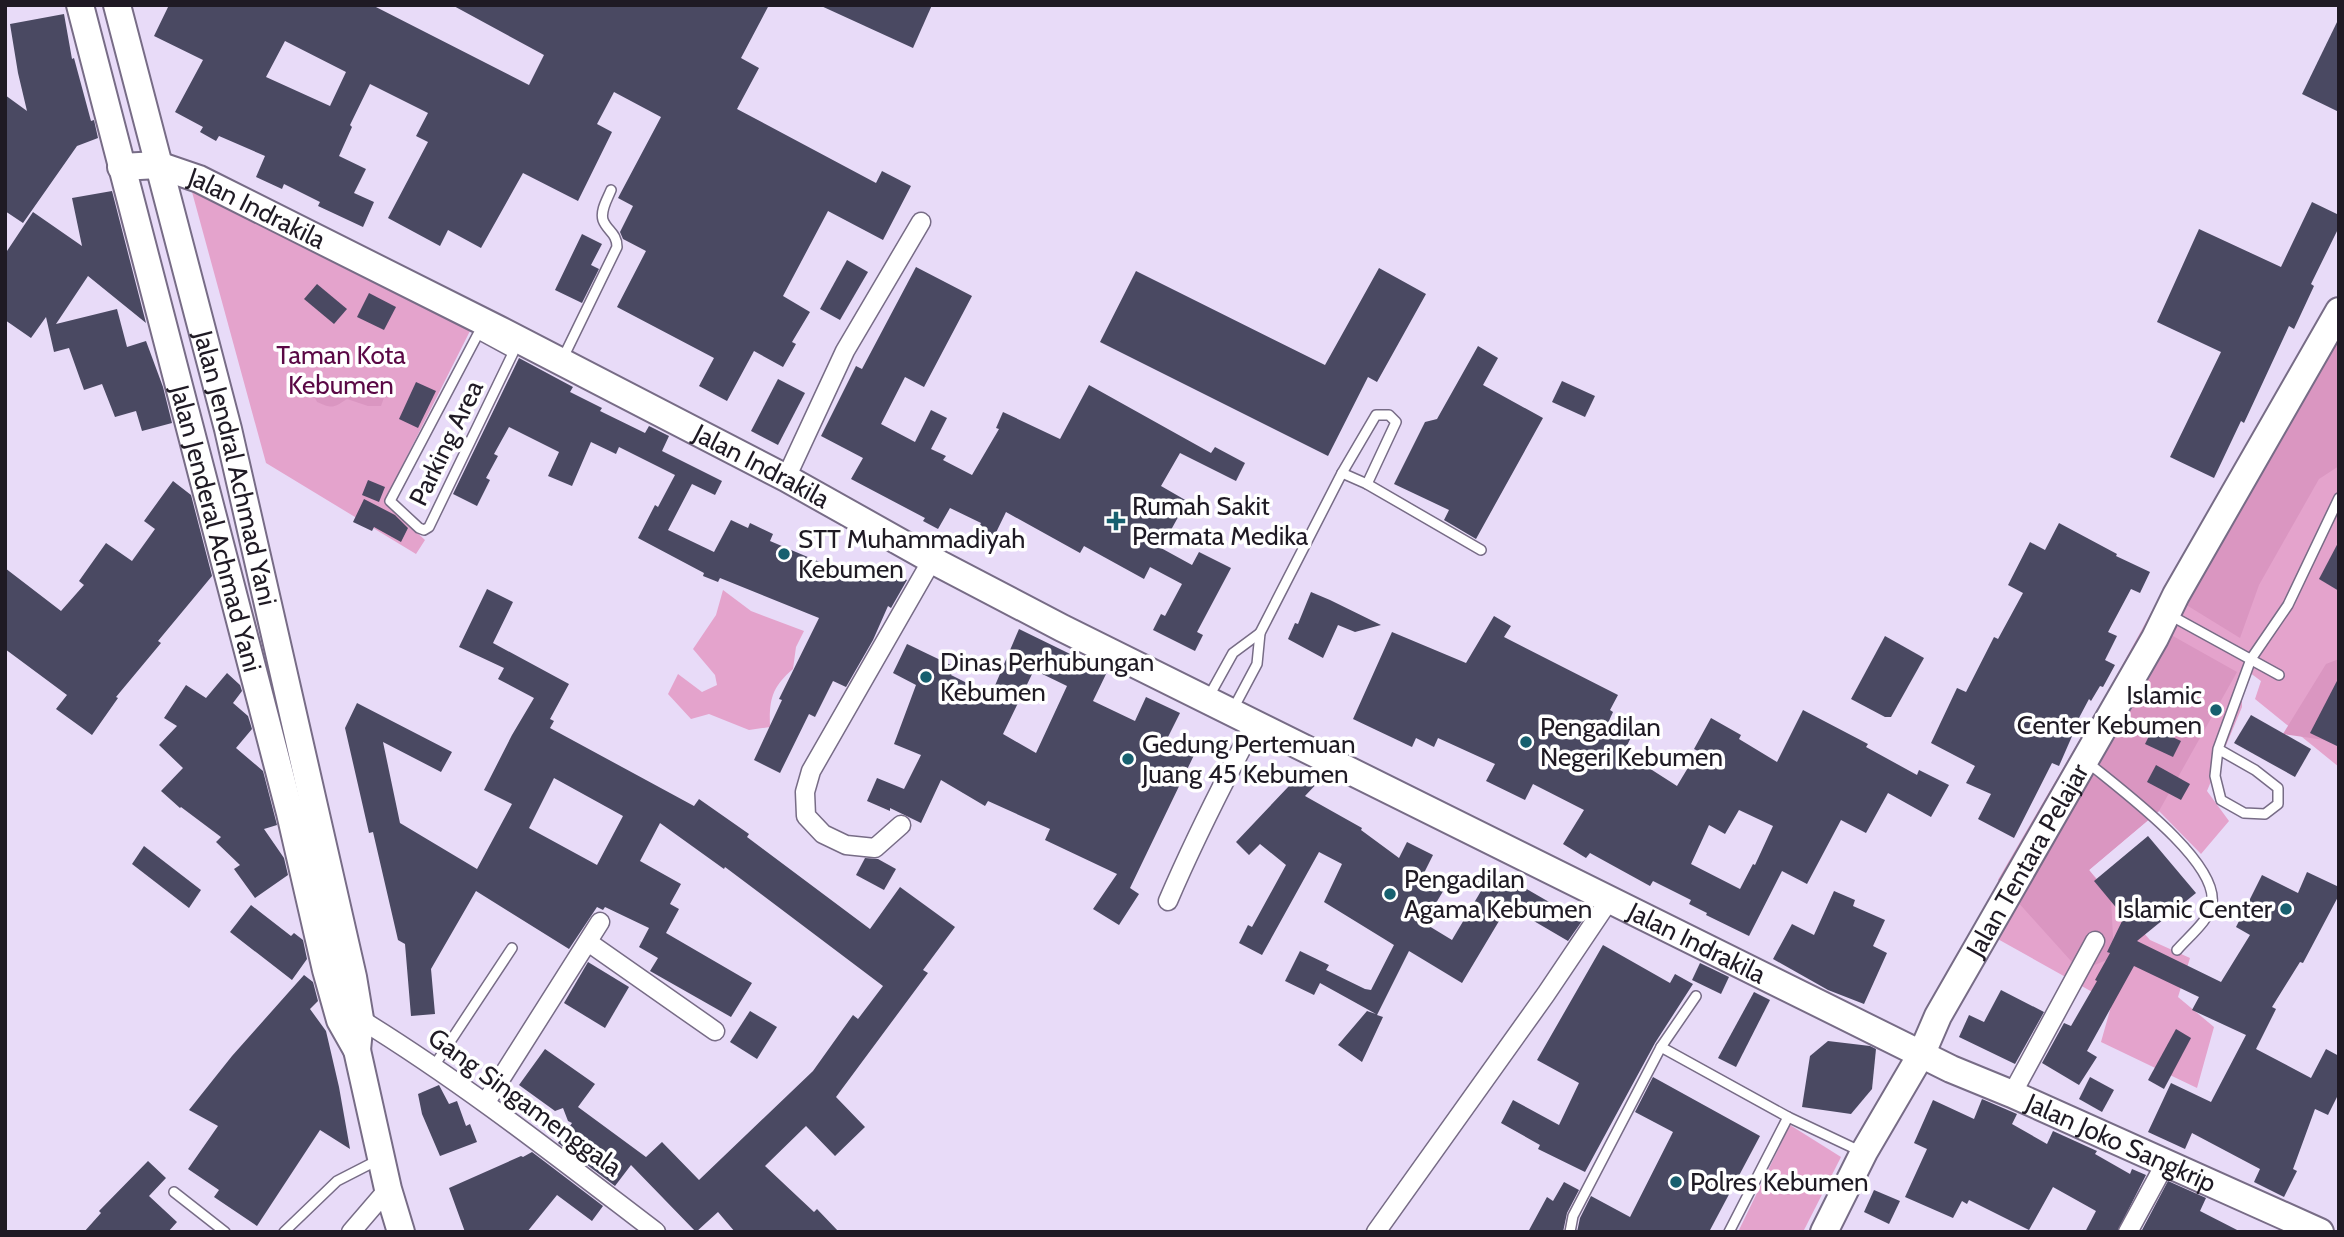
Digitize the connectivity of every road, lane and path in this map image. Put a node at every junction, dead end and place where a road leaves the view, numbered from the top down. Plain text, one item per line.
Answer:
1 (80, 5) edge
2 (117, 5) edge
3 (158, 165) junction
4 (121, 167) junction
5 (611, 190) dead end
6 (921, 222) dead end
7 (2339, 311) edge
8 (203, 332) junction
9 (165, 336) junction
10 (499, 337) junction
11 (562, 362) junction
12 (1342, 473) junction
13 (786, 478) junction
14 (1367, 484) junction
15 (2339, 498) edge
16 (1481, 550) dead end
17 (932, 560) junction
18 (2166, 613) junction
19 (1260, 633) junction
20 (2251, 659) junction
21 (2280, 675) dead end
22 (1207, 700) junction
23 (1232, 712) junction
24 (1255, 723) junction
25 (2218, 749) junction
26 (2085, 760) junction
27 (901, 825) dead end
28 (1610, 899) junction
29 (1168, 901) dead end
30 (600, 922) dead end
31 (2095, 941) dead end
32 (588, 942) junction
33 (512, 948) dead end
34 (2177, 950) dead end
35 (1696, 996) dead end
36 (350, 1019) junction
37 (715, 1031) dead end
38 (1661, 1047) junction
39 (1922, 1053) junction
40 (434, 1066) junction
41 (2012, 1094) junction
42 (486, 1102) junction
43 (1788, 1117) junction
44 (1864, 1152) junction
45 (383, 1158) junction
46 (2165, 1164) junction
47 (388, 1189) junction
48 (174, 1192) dead end
49 (225, 1232) edge
50 (284, 1232) edge
51 (351, 1232) edge
52 (401, 1232) edge
53 (656, 1232) edge
54 (1376, 1232) edge
55 (1570, 1232) edge
56 (1729, 1232) edge
57 (1824, 1232) edge
58 (2128, 1232) edge
59 (2320, 1232) edge

1 - 4 main road, Jalan Jenderal Achmad Yani
2 - 3 main road, Jalan Jendral Achmad Yani
3 - 4 main road, Jalan Indrakila
3 - 8 main road, Jalan Jendral Achmad Yani
3 - 10 main road, Jalan Indrakila
4 - 9 main road, Jalan Jenderal Achmad Yani
5 - 11 lane
6 - 13 street
7 - 18 main road, Jalan Tentara Pelajar
8 - 9 main road
8 - 36 main road, Jalan Jendral Achmad Yani
9 - 36 main road, Jalan Jenderal Achmad Yani
10 - 10 lane, Parking Area
10 - 11 main road, Jalan Indrakila
11 - 13 main road, Jalan Indrakila
12 - 14 lane
12 - 14 lane
12 - 19 lane
13 - 17 main road, Jalan Indrakila
14 - 16 lane
15 - 20 lane
17 - 22 main road, Jalan Indrakila
17 - 27 street
18 - 20 lane
18 - 26 main road, Jalan Tentara Pelajar
19 - 22 lane
19 - 23 lane
20 - 21 lane
20 - 25 lane
22 - 23 main road, Jalan Indrakila
23 - 24 main road, Jalan Indrakila
24 - 28 main road, Jalan Indrakila
24 - 29 street
25 - 25 lane
26 - 34 lane
26 - 39 main road, Jalan Tentara Pelajar
28 - 39 main road, Jalan Indrakila
28 - 54 street
30 - 32 street
31 - 41 street
32 - 37 street
32 - 42 street
33 - 40 lane
35 - 38 lane
36 - 40 street, Gang Singamenggala
36 - 45 main road, Jalan Jenderal Achmad Yani
38 - 43 lane
38 - 55 lane
39 - 41 main road, Jalan Joko Sangkrip
39 - 44 main road, Jalan Tentara Pelajar
40 - 42 street, Gang Singamenggala
41 - 46 main road, Jalan Joko Sangkrip
42 - 53 street, Gang Singamenggala
43 - 44 lane
43 - 56 lane
44 - 57 main road, Jalan Tentara Pelajar
45 - 47 main road, Jalan Jenderal Achmad Yani
45 - 50 lane
46 - 58 street
46 - 59 main road, Jalan Joko Sangkrip
47 - 51 street
47 - 52 main road, Jalan Jenderal Achmad Yani
48 - 49 lane

